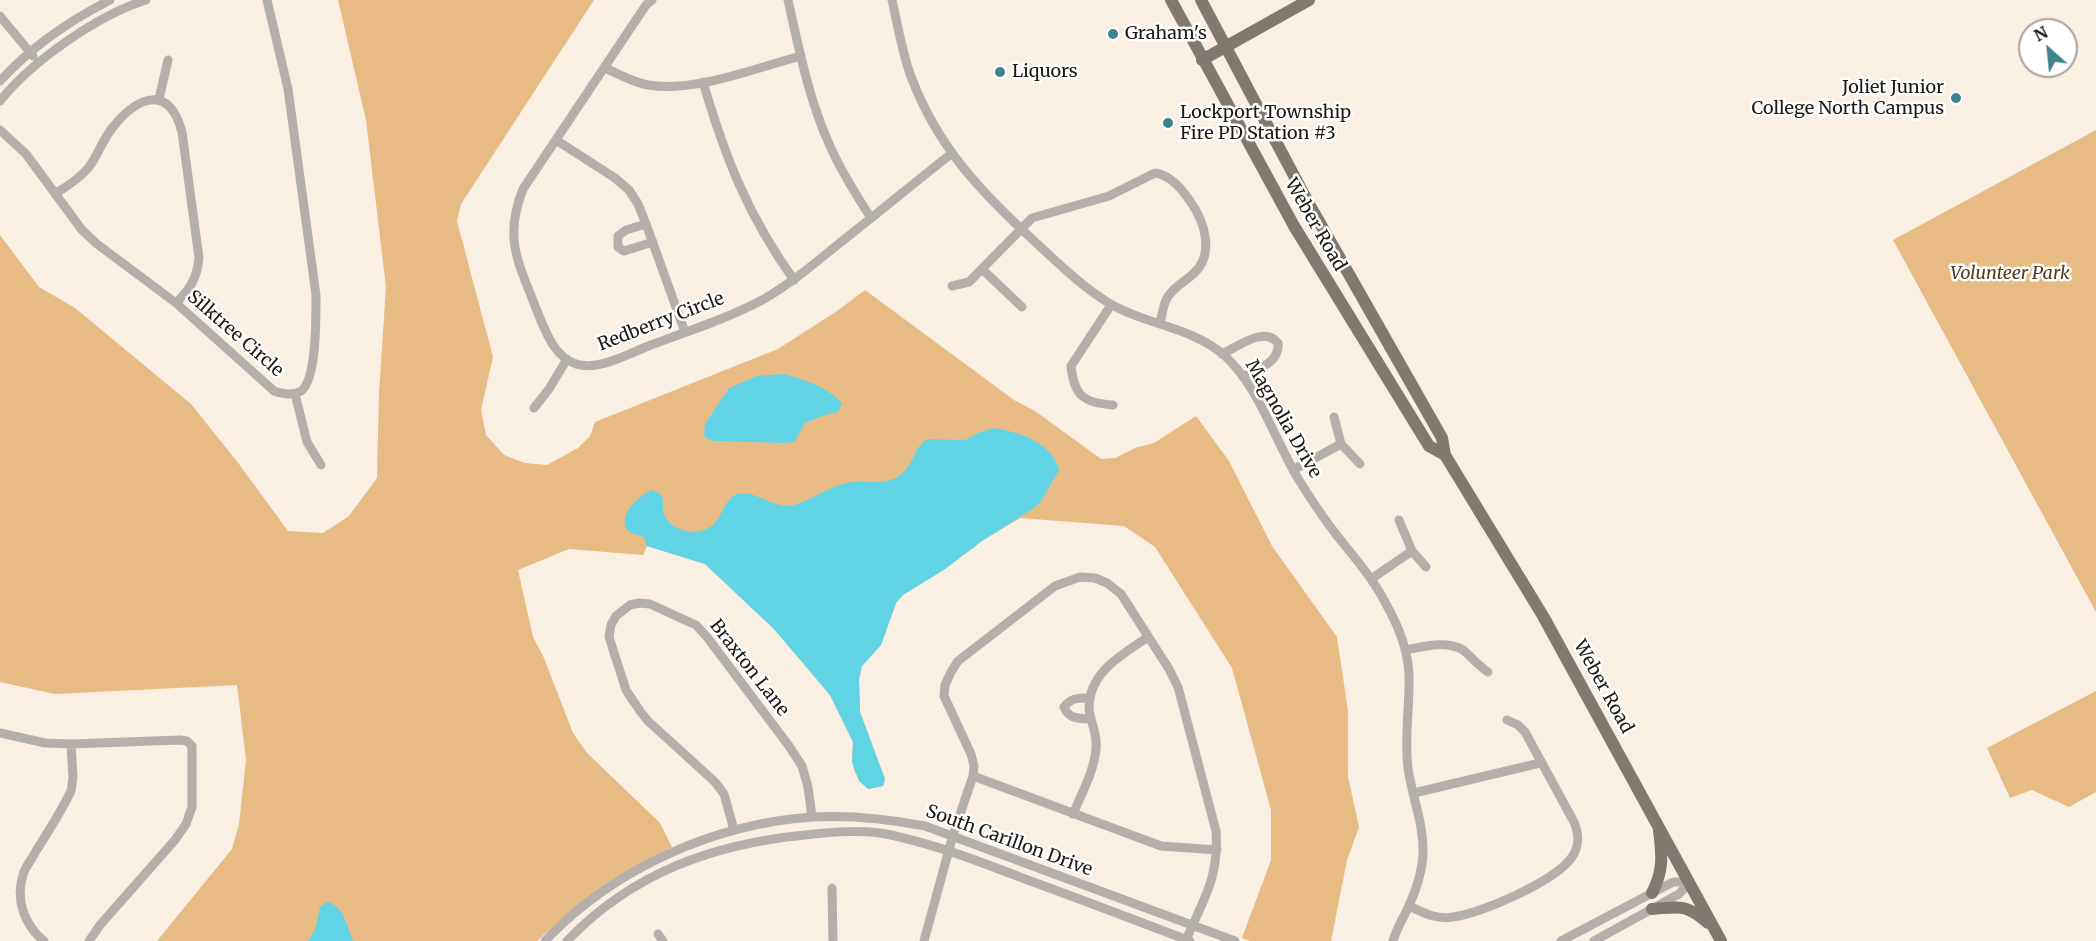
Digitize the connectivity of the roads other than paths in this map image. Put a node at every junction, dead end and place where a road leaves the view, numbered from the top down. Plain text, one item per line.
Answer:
1 (110, 0) edge
2 (146, 0) edge
3 (267, 0) edge
4 (652, 0) edge
5 (788, 0) edge
6 (892, 0) edge
7 (1171, 0) edge
8 (1201, 0) edge
9 (1310, 0) edge
10 (0, 16) edge
11 (1227, 46) junction
12 (29, 51) junction
13 (801, 56) junction
14 (168, 60) dead end
15 (1202, 60) junction
16 (38, 63) junction
17 (605, 68) junction
18 (0, 81) edge
19 (703, 82) junction
20 (159, 99) junction
21 (0, 101) edge
22 (0, 130) edge
23 (556, 140) junction
24 (951, 154) junction
25 (56, 193) junction
26 (871, 218) junction
27 (646, 224) junction
28 (1022, 230) junction
29 (652, 242) junction
30 (983, 270) junction
31 (794, 280) junction
32 (952, 286) dead end
33 (176, 303) junction
34 (1112, 305) junction
35 (1022, 307) dead end
36 (1160, 323) junction
37 (685, 332) junction
38 (1222, 354) junction
39 (567, 359) junction
40 (1243, 377) junction
41 (295, 394) junction
42 (1113, 405) dead end
43 (534, 408) dead end
44 (1334, 417) dead end
45 (1341, 444) junction
46 (1445, 455) junction
47 (1360, 464) dead end
48 (321, 465) dead end
49 (1293, 470) junction
50 (1399, 520) dead end
51 (1412, 551) junction
52 (1426, 567) dead end
53 (1371, 579) junction
54 (1148, 637) junction
55 (1405, 650) junction
56 (1488, 672) dead end
57 (1090, 698) junction
58 (1091, 719) junction
59 (1507, 720) dead end
60 (0, 733) edge
61 (70, 744) junction
62 (1540, 762) junction
63 (973, 776) junction
64 (1414, 793) junction
65 (1073, 814) junction
66 (812, 817) junction
67 (1658, 822) junction
68 (734, 830) junction
69 (953, 835) junction
70 (949, 850) junction
71 (1217, 850) junction
72 (1690, 882) junction
73 (832, 888) dead end
74 (1652, 893) junction
75 (1409, 906) junction
76 (1652, 909) junction
77 (1192, 926) junction
78 (1714, 928) junction
79 (1188, 940) edge
80 (44, 941) edge
81 (89, 941) edge
82 (545, 941) edge
83 (567, 941) edge
84 (833, 941) edge
85 (924, 941) edge
86 (1235, 941) edge
87 (1393, 941) edge
88 (1561, 941) edge
89 (1594, 941) edge
90 (1721, 941) edge

1 - 12 street
2 - 16 street
3 - 41 street, Silktree Circle
4 - 17 street
5 - 13 street
6 - 24 street, Magnolia Drive
7 - 15 main road, Weber Road
8 - 11 main road, Weber Road
9 - 11 main road
10 - 12 street
11 - 15 main road
11 - 46 main road, Weber Road
12 - 16 street
12 - 18 street
13 - 19 street
13 - 26 street
14 - 20 street
15 - 46 main road, Weber Road
16 - 21 street
17 - 19 street
17 - 23 street
19 - 31 street
20 - 25 street
20 - 33 street
22 - 25 street, Silktree Circle
23 - 27 street
23 - 39 street
24 - 26 street, Redberry Circle
24 - 28 street, Magnolia Drive
25 - 33 street, Silktree Circle
26 - 31 street, Redberry Circle
27 - 29 street
27 - 29 street
28 - 30 street
28 - 34 street, Magnolia Drive
28 - 36 street
29 - 37 street
30 - 32 street
30 - 35 street
31 - 37 street, Redberry Circle
33 - 41 street, Silktree Circle
34 - 36 street, Magnolia Drive
34 - 42 street
36 - 38 street, Magnolia Drive
37 - 39 street, Redberry Circle
38 - 40 street, Magnolia Drive
38 - 40 street
39 - 43 street
40 - 49 street, Magnolia Drive
41 - 48 street
44 - 45 street
45 - 47 street
45 - 49 street
46 - 67 main road, Weber Road
49 - 53 street, Magnolia Drive
50 - 51 street
51 - 52 street
51 - 53 street
53 - 55 street, Magnolia Drive
54 - 57 street
54 - 63 street
54 - 71 street
55 - 56 street
55 - 64 street, Magnolia Drive
57 - 58 street
57 - 58 street
58 - 65 street
59 - 62 street
60 - 61 street
61 - 80 street
61 - 81 street
62 - 64 street
62 - 75 street
63 - 65 street
63 - 69 street
64 - 75 street, Magnolia Drive
65 - 71 street
66 - 68 street, South Carillon Drive
66 - 68 street, Braxton Lane
66 - 69 street, South Carillon Drive
67 - 72 main road, Weber Road
67 - 74 main road
68 - 82 street, South Carillon Drive
69 - 70 street
69 - 77 street, South Carillon Drive
70 - 79 street, South Carillon Drive
70 - 83 street, South Carillon Drive
70 - 85 street
71 - 77 street
72 - 74 street
72 - 76 street
72 - 78 main road, Weber Road
73 - 84 street
74 - 88 street
75 - 87 street, Magnolia Drive
76 - 78 main road
76 - 89 street
77 - 79 street
77 - 86 street, South Carillon Drive
78 - 90 main road, Weber Road

